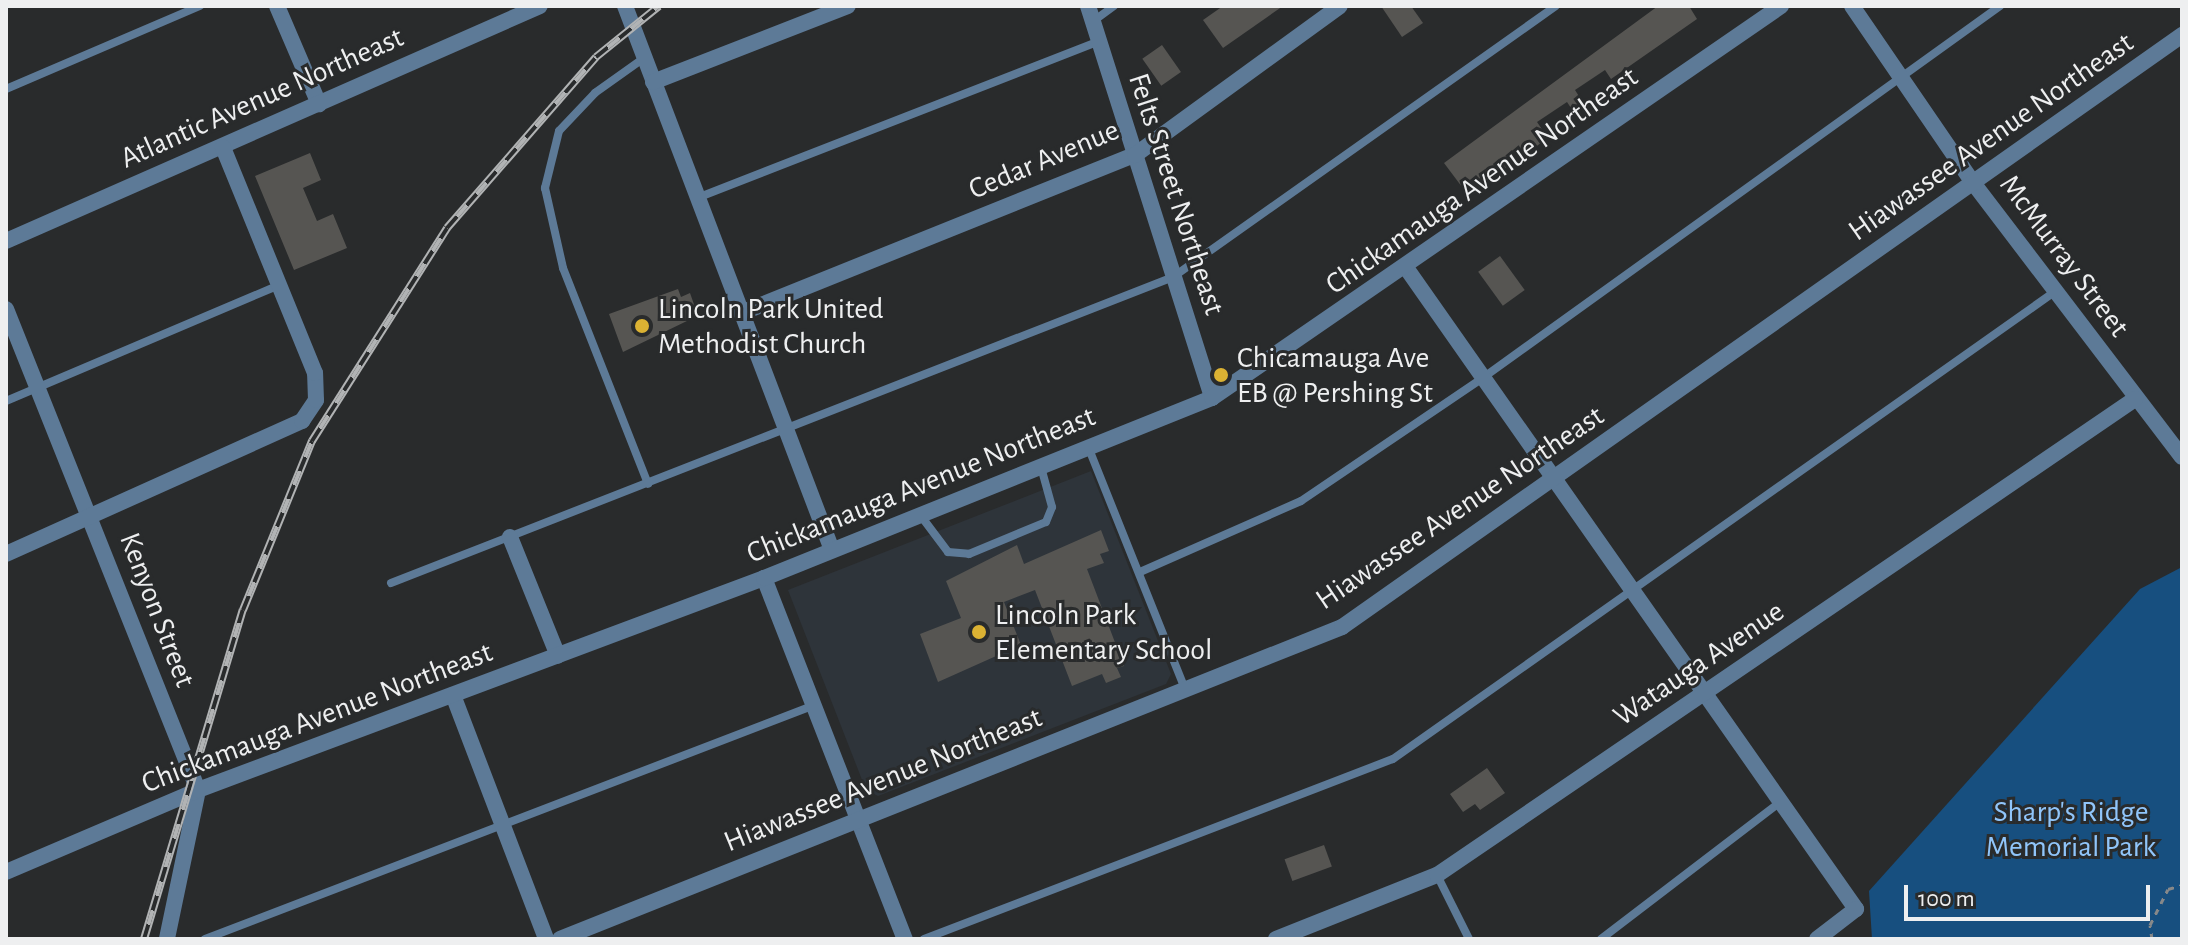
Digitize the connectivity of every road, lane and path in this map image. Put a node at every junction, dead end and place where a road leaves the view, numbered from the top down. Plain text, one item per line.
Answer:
1 (200, 6) edge
2 (277, 6) edge
3 (540, 6) edge
4 (625, 6) edge
5 (848, 6) edge
6 (1114, 6) edge
7 (1340, 6) edge
8 (1556, 6) edge
9 (1781, 6) edge
10 (1852, 6) edge
11 (2000, 6) edge
12 (1090, 14) edge
13 (2182, 35) edge
14 (1098, 42) junction
15 (644, 58) junction
16 (1902, 78) junction
17 (653, 82) junction
18 (6, 89) edge
19 (319, 104) junction
20 (223, 147) junction
21 (1135, 155) junction
22 (1974, 184) junction
23 (695, 199) junction
24 (6, 241) edge
25 (1407, 269) junction
26 (1173, 277) junction
27 (279, 285) junction
28 (2059, 289) junction
29 (6, 309) edge
30 (741, 313) junction
31 (1484, 377) junction
32 (38, 388) junction
33 (1212, 398) junction
34 (2135, 399) junction
35 (6, 401) edge
36 (786, 431) junction
37 (1089, 449) junction
38 (2182, 457) edge
39 (1041, 467) junction
40 (1556, 479) junction
41 (648, 484) junction
42 (921, 515) junction
43 (91, 517) junction
44 (510, 537) junction
45 (832, 550) junction
46 (6, 554) edge
47 (1140, 572) junction
48 (764, 578) junction
49 (391, 583) dead end
50 (1633, 591) junction
51 (558, 656) junction
52 (1185, 689) junction
53 (453, 695) junction
54 (1704, 695) junction
55 (816, 705) junction
56 (198, 790) junction
57 (1780, 802) junction
58 (858, 820) junction
59 (501, 821) junction
60 (6, 872) edge
61 (1437, 875) junction
62 (2182, 885) edge
63 (167, 939) edge
64 (205, 939) edge
65 (546, 939) edge
66 (560, 939) edge
67 (905, 939) edge
68 (924, 939) edge
69 (1276, 939) edge
70 (1469, 939) edge
71 (1601, 939) edge
72 (1817, 939) edge
73 (2152, 939) edge

1 - 18 lane
2 - 19 street
3 - 19 street, Atlantic Avenue Northeast
4 - 15 street
5 - 17 street
6 - 12 lane
7 - 21 street, Cedar Avenue
8 - 26 lane
9 - 25 street, Chickamauga Avenue Northeast
10 - 16 street, McMurray Street
11 - 16 lane
12 - 14 street, Felts Street Northeast
13 - 22 street, Hiawassee Avenue Northeast
14 - 21 street, Felts Street Northeast
14 - 23 lane
15 - 17 street
15 - 41 lane
16 - 22 street, McMurray Street
16 - 31 lane
17 - 23 street
19 - 20 street, Atlantic Avenue Northeast
20 - 24 street, Atlantic Avenue Northeast
20 - 27 street
21 - 26 street, Felts Street Northeast
21 - 30 street, Cedar Avenue
22 - 28 street, McMurray Street
22 - 40 street, Hiawassee Avenue Northeast
23 - 30 street
25 - 31 street
25 - 33 street, Chickamauga Avenue Northeast
26 - 33 street, Felts Street Northeast
26 - 36 lane
27 - 32 lane
27 - 43 street
28 - 34 street, McMurray Street
28 - 50 lane
29 - 32 street, Kenyon Street
30 - 36 street
31 - 40 street
31 - 47 lane
32 - 35 lane
32 - 43 street, Kenyon Street
33 - 37 street, Chickamauga Avenue Northeast
34 - 38 street, McMurray Street
34 - 54 street, Watauga Avenue
36 - 41 lane
36 - 45 street
37 - 39 street, Chickamauga Avenue Northeast
37 - 47 lane
39 - 42 street, Chickamauga Avenue Northeast
39 - 42 lane
40 - 50 street
40 - 52 street, Hiawassee Avenue Northeast
41 - 44 lane
42 - 45 street, Chickamauga Avenue Northeast
43 - 46 street
43 - 56 street, Kenyon Street
44 - 49 lane
44 - 51 street
45 - 48 street, Chickamauga Avenue Northeast
47 - 52 lane
48 - 51 street, Chickamauga Avenue Northeast
48 - 55 street
50 - 54 street
50 - 68 lane
51 - 53 street, Chickamauga Avenue Northeast
52 - 58 street, Hiawassee Avenue Northeast
53 - 56 street, Chickamauga Avenue Northeast
53 - 59 street
54 - 57 street
54 - 61 street, Watauga Avenue
55 - 58 street
55 - 59 lane
56 - 60 street, Chickamauga Avenue Northeast
56 - 63 street
57 - 71 lane
57 - 72 street
58 - 66 street, Hiawassee Avenue Northeast
58 - 67 street
59 - 64 lane
59 - 65 street
61 - 69 street, Watauga Avenue
61 - 70 lane
62 - 73 path

